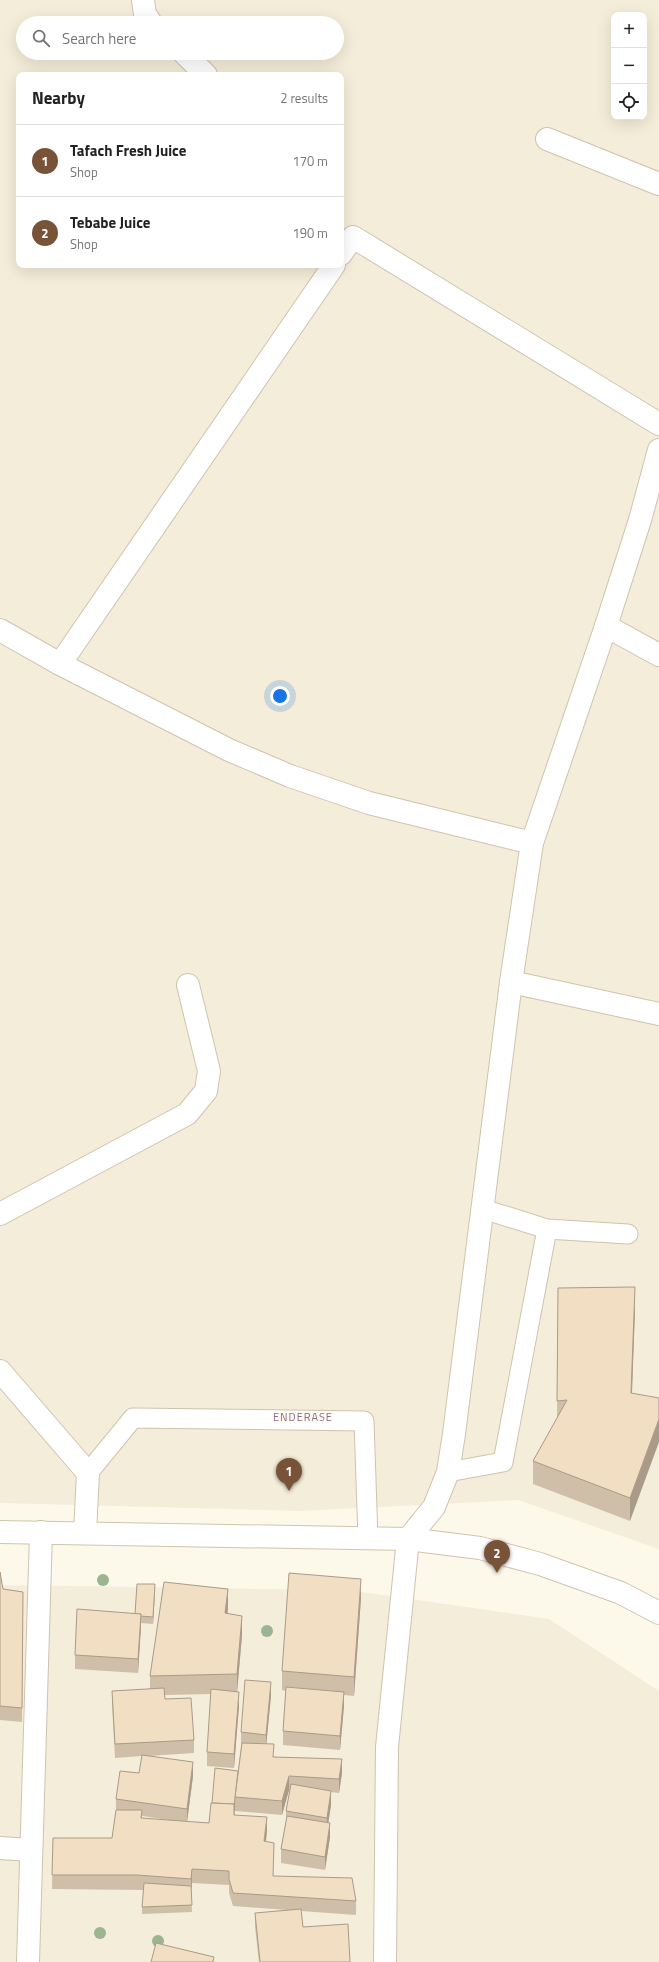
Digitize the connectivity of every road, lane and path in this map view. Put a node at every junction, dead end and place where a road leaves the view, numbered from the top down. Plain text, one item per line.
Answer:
1 (143, 0) edge
2 (146, 16) edge
3 (191, 60) edge
4 (203, 72) edge
5 (547, 139) dead end
6 (659, 184) edge
7 (345, 240) edge
8 (332, 268) edge
9 (659, 424) edge
10 (659, 450) edge
11 (606, 626) junction
12 (0, 630) edge
13 (659, 655) edge
14 (60, 664) junction
15 (532, 843) junction
16 (511, 982) junction
17 (188, 985) dead end
18 (659, 1014) edge
19 (483, 1209) junction
20 (0, 1214) edge
21 (547, 1229) junction
22 (628, 1234) dead end
23 (0, 1371) edge
24 (88, 1472) junction
25 (448, 1472) junction
26 (0, 1532) edge
27 (42, 1532) junction
28 (85, 1532) junction
29 (368, 1538) junction
30 (408, 1539) junction
31 (659, 1613) edge
32 (0, 1848) edge
33 (31, 1850) junction
34 (28, 1962) edge
35 (385, 1962) edge

1 - 2 street
3 - 4 street
5 - 6 street
7 - 9 street
8 - 14 street
10 - 11 street
11 - 13 street
11 - 15 street
12 - 14 street
14 - 15 street
15 - 16 street
16 - 18 street
16 - 19 street
17 - 20 street
19 - 21 lane
19 - 25 street
21 - 22 lane
21 - 25 lane
23 - 24 street
24 - 28 street
24 - 29 lane
25 - 30 street
26 - 27 street
27 - 28 street
27 - 33 street
28 - 29 street
29 - 30 street
30 - 31 street
30 - 35 street
32 - 33 street
33 - 34 street

